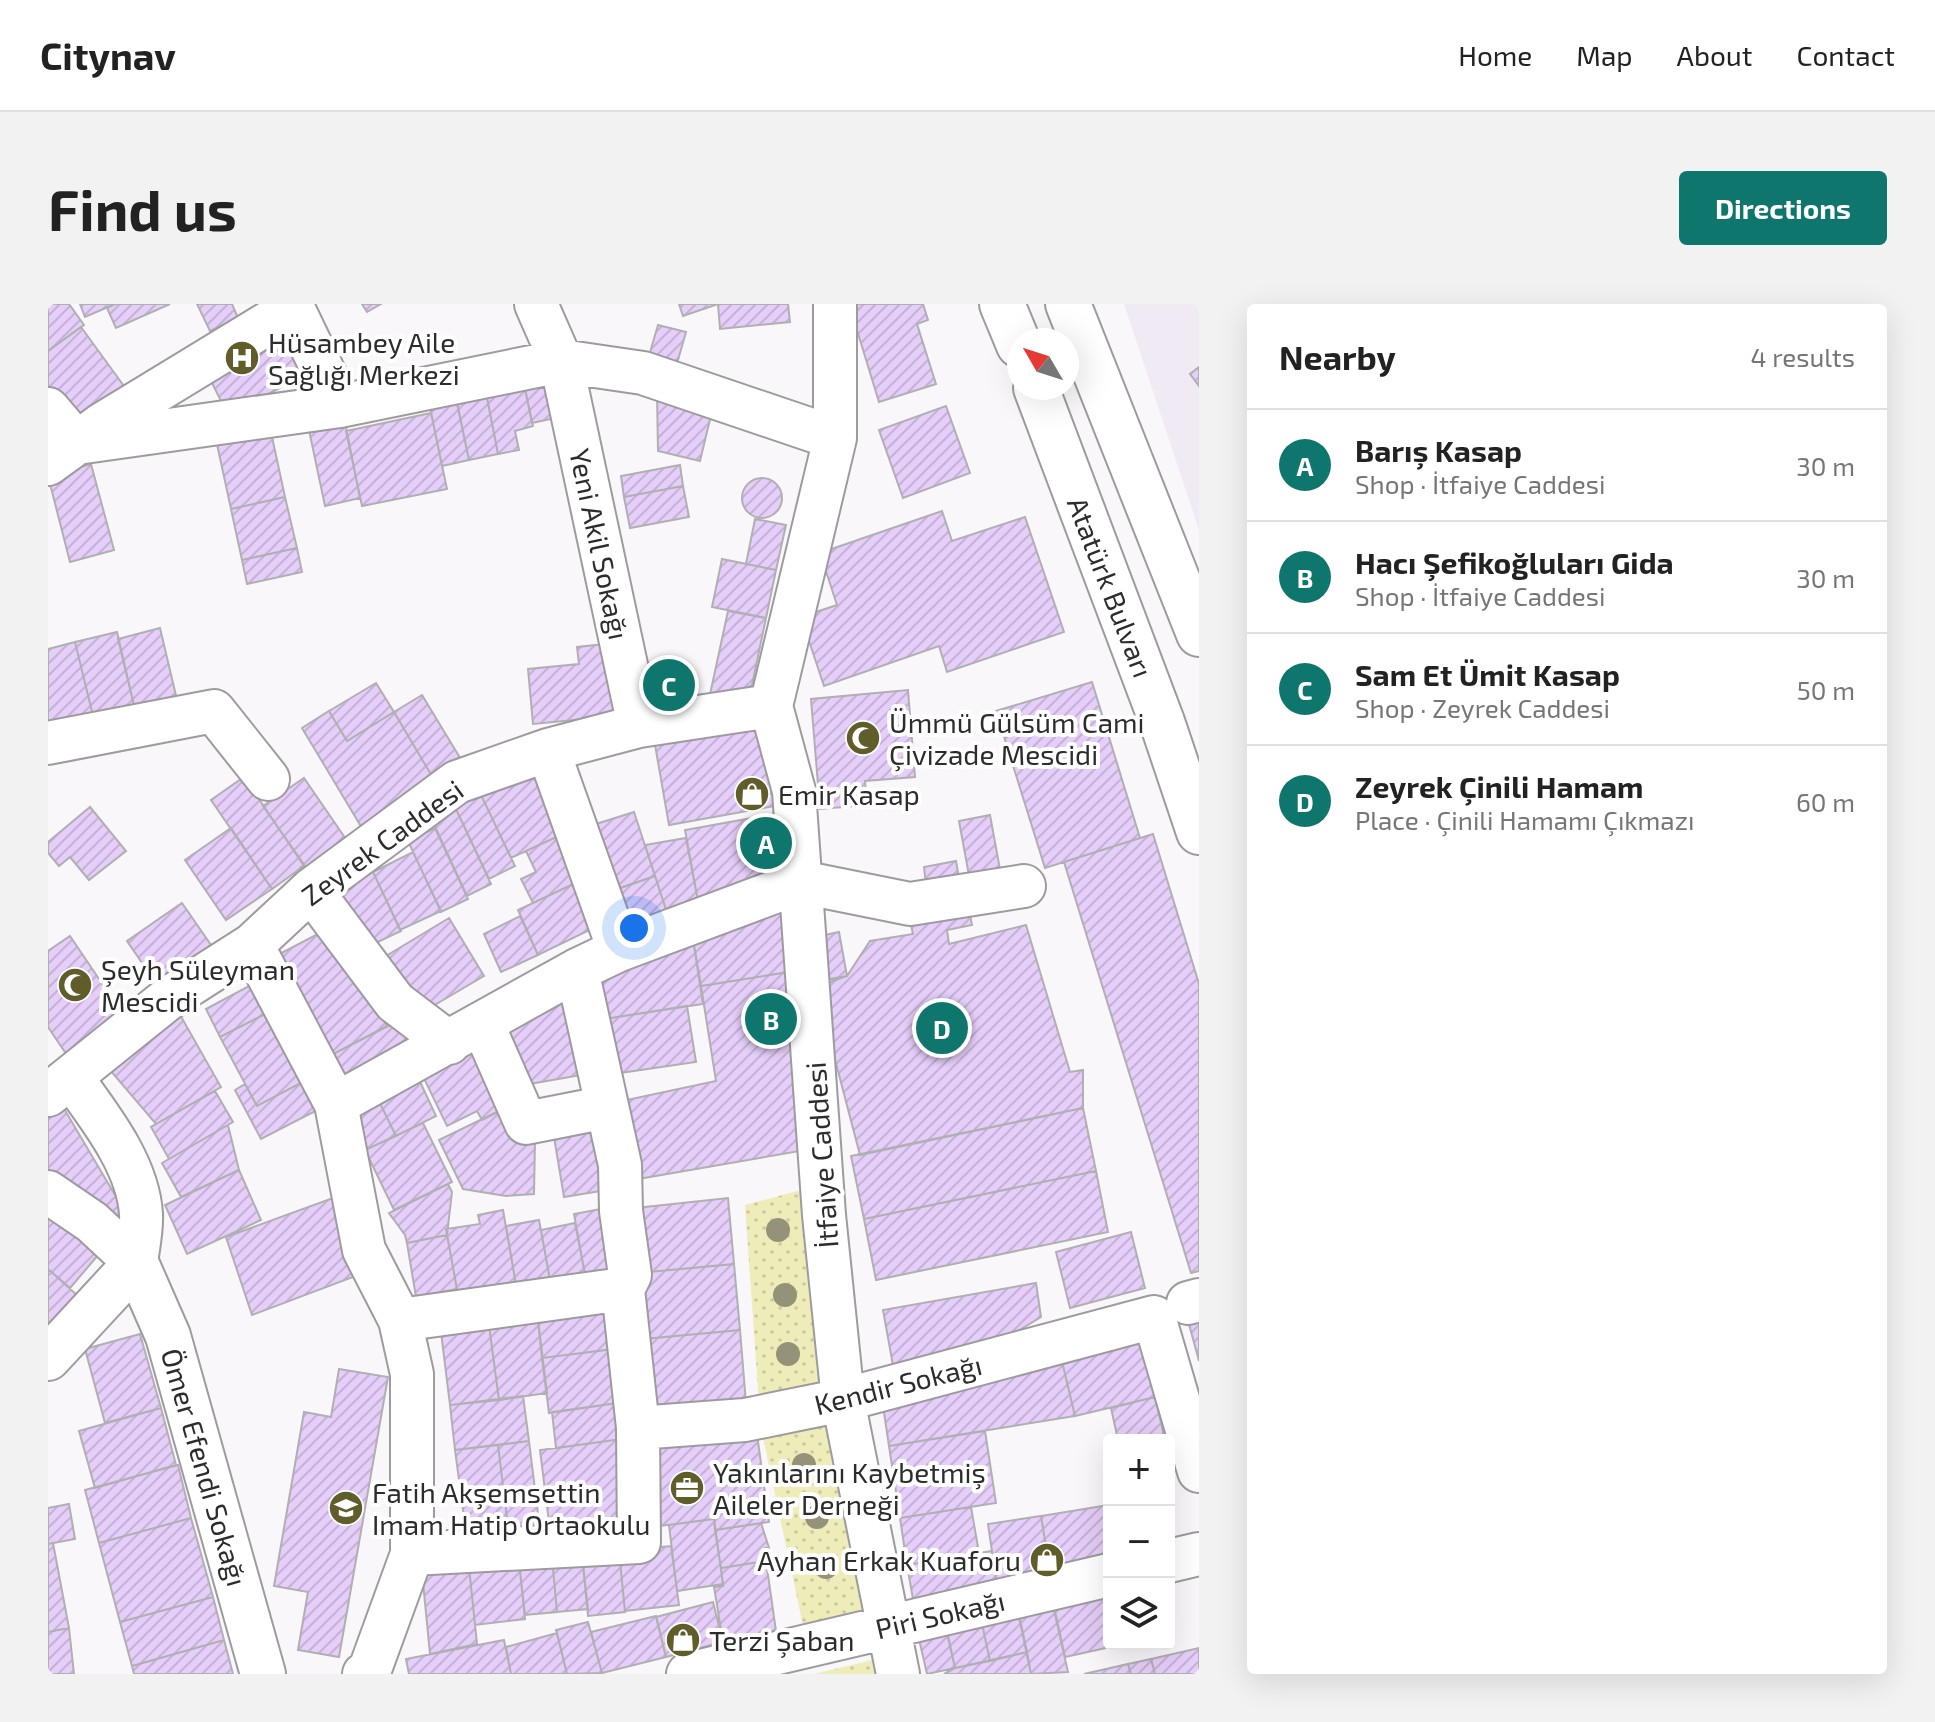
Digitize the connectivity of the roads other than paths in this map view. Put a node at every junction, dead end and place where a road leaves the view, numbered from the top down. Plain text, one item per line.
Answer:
1 (536, 304) edge
2 (835, 304) edge
3 (1002, 304) edge
4 (1068, 304) edge
5 (292, 306) edge
6 (1012, 328) edge
7 (561, 361) junction
8 (1041, 400) edge
9 (340, 406) junction
10 (48, 409) edge
11 (835, 438) junction
12 (62, 454) edge
13 (1199, 634) edge
14 (771, 706) junction
15 (639, 726) junction
16 (48, 743) edge
17 (548, 750) junction
18 (268, 779) dead end
19 (1199, 832) edge
20 (801, 882) junction
21 (1024, 886) dead end
22 (311, 890) junction
23 (252, 945) junction
24 (619, 950) junction
25 (577, 970) junction
26 (466, 1033) junction
27 (60, 1086) edge
28 (336, 1104) junction
29 (607, 1107) junction
30 (48, 1192) edge
31 (136, 1263) junction
32 (623, 1289) junction
33 (1180, 1307) edge
34 (400, 1320) junction
35 (48, 1358) edge
36 (843, 1400) junction
37 (638, 1428) junction
38 (1199, 1471) edge
39 (412, 1554) junction
40 (1199, 1554) edge
41 (1175, 1560) edge
42 (1103, 1576) edge
43 (886, 1626) junction
44 (263, 1674) edge
45 (364, 1674) edge
46 (688, 1674) edge
47 (898, 1674) edge

1 - 7 street, Yeni Akil Sokağı
2 - 11 street, İtfaiye Caddesi
3 - 6 main road
4 - 13 main road
5 - 9 street
5 - 12 street
7 - 9 street
7 - 11 street
7 - 15 street, Yeni Akil Sokağı
8 - 19 main road, Atatürk Bulvarı
9 - 12 street
10 - 12 street
11 - 14 street, İtfaiye Caddesi
14 - 15 street, Zeyrek Caddesi
14 - 20 street, İtfaiye Caddesi
15 - 17 street, Zeyrek Caddesi
16 - 18 street
17 - 22 street, Zeyrek Caddesi
17 - 24 street
20 - 21 street
20 - 24 street
20 - 36 street, İtfaiye Caddesi
22 - 23 street, Zeyrek Caddesi
22 - 26 street
23 - 27 street, Zeyrek Caddesi
23 - 28 street
24 - 25 street
25 - 26 street
25 - 29 street
26 - 28 street
26 - 29 street
27 - 31 street
28 - 34 street
29 - 32 street
30 - 31 street
31 - 35 main road
31 - 44 main road, Ömer Efendi Sokağı
32 - 34 street
32 - 37 street
33 - 36 street, Kendir Sokağı
33 - 38 street
34 - 39 street
36 - 37 street, Kendir Sokağı
36 - 43 street, İtfaiye Caddesi
37 - 39 street
39 - 45 street
40 - 41 street
42 - 43 street, Piri Sokağı
43 - 46 street, Piri Sokağı
43 - 47 street, İtfaiye Caddesi

